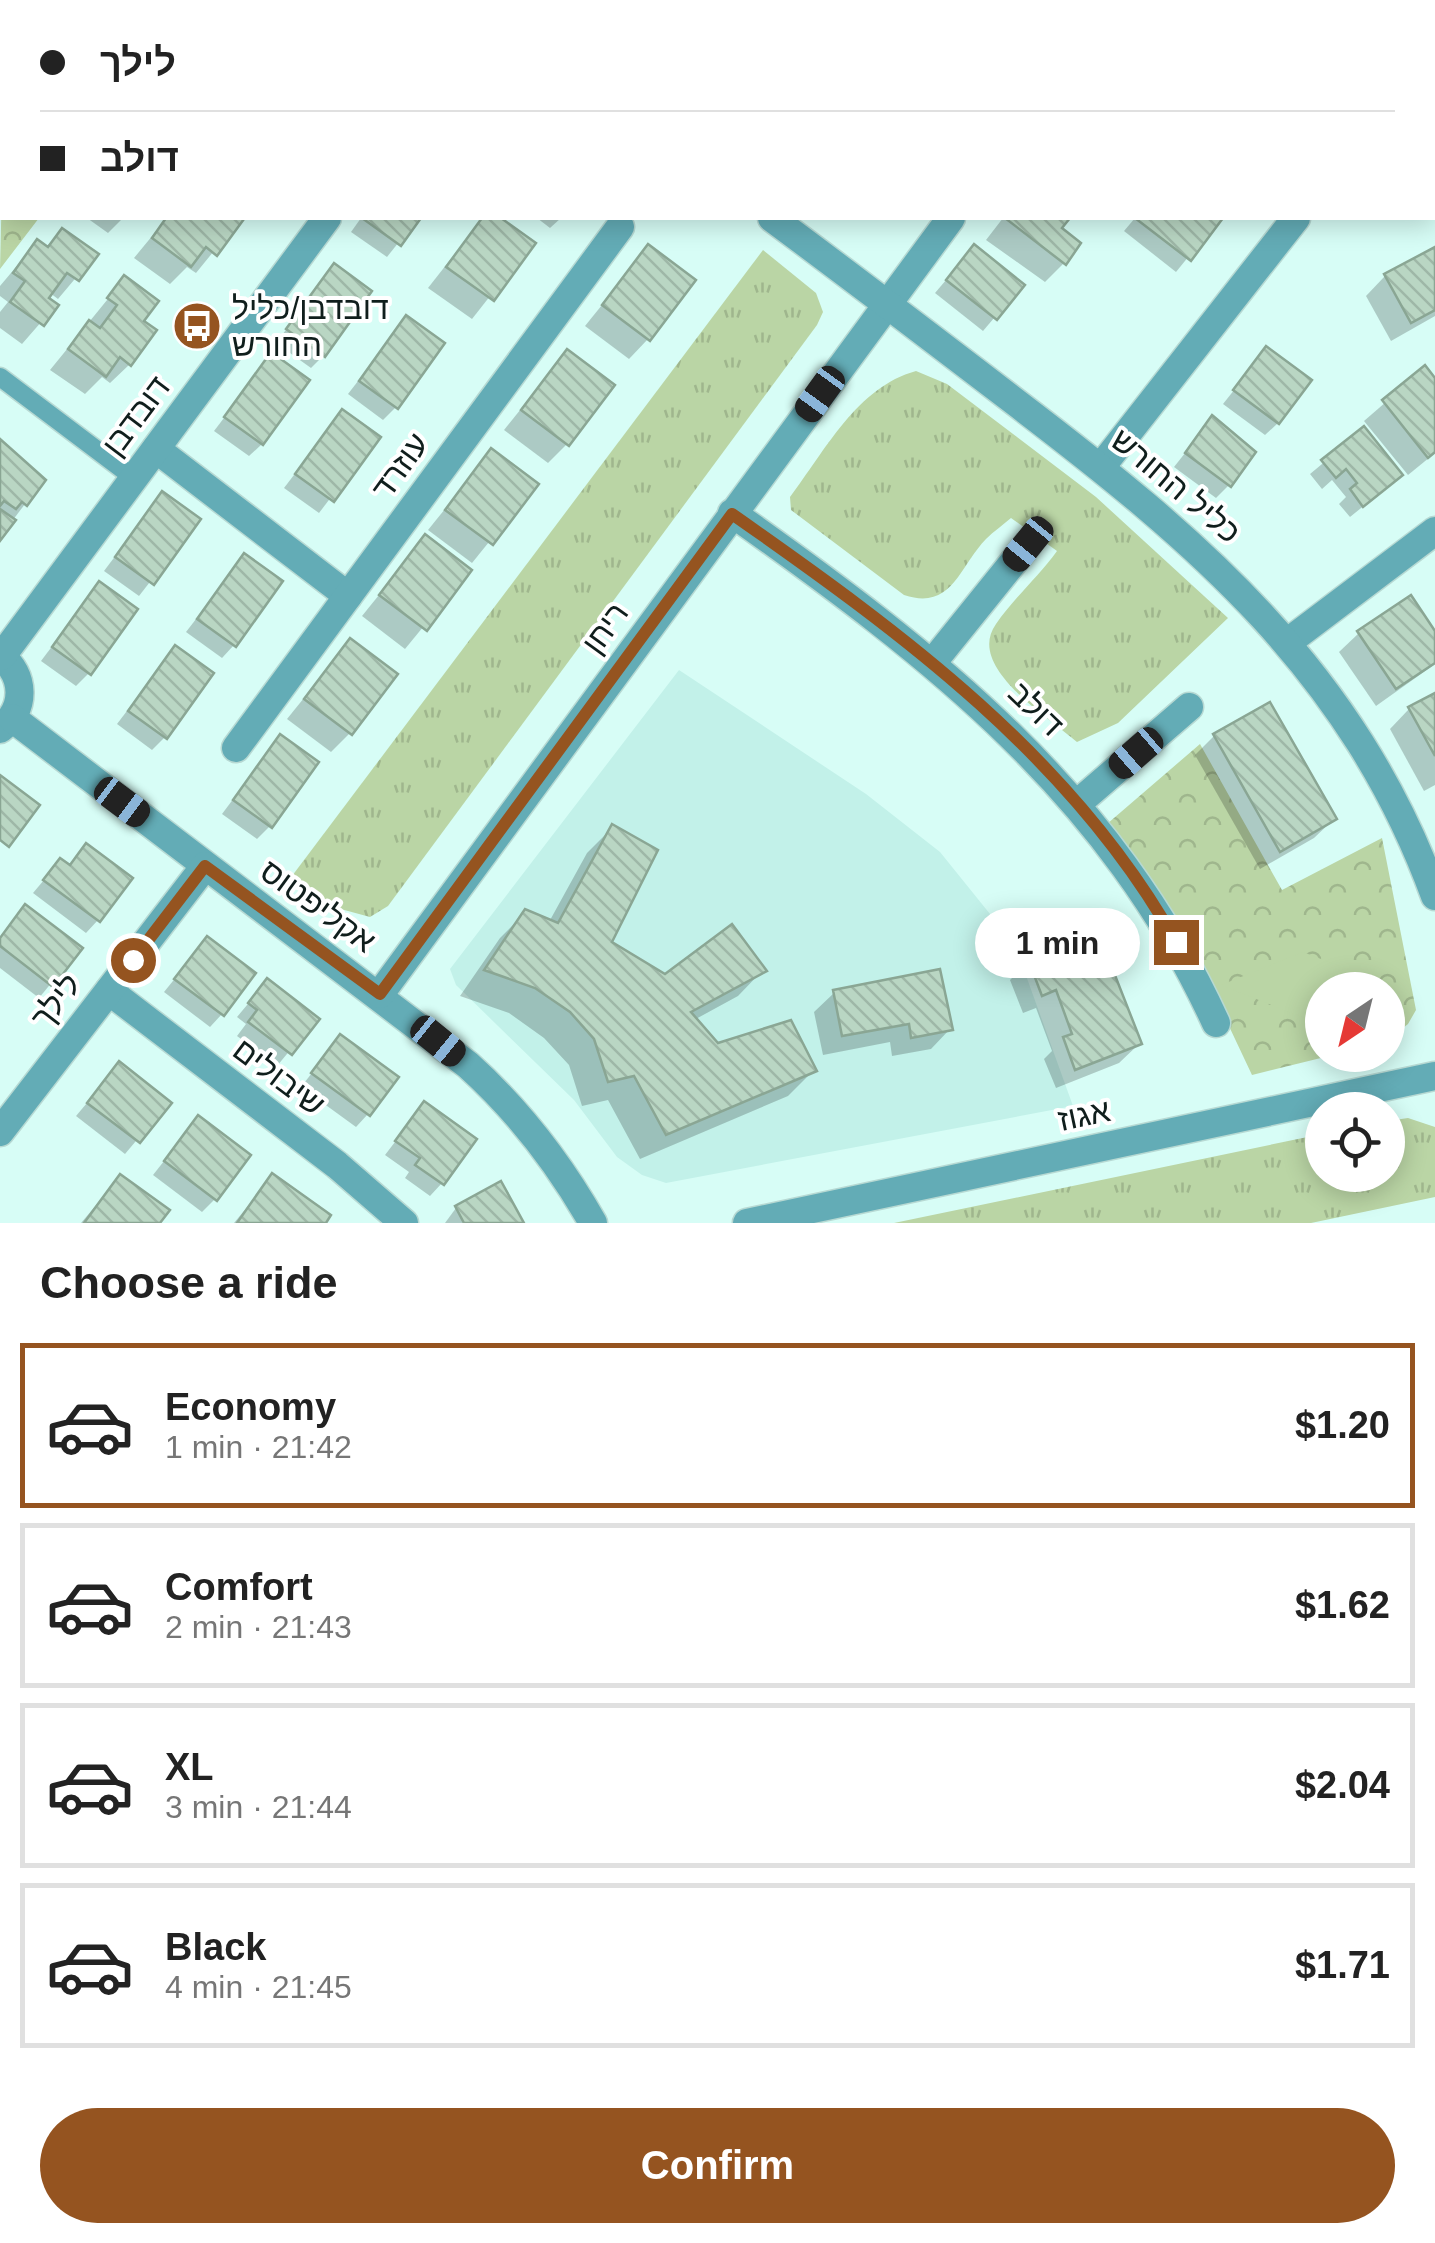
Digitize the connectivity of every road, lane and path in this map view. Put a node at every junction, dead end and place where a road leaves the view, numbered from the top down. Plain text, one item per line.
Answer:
1 (326, 220) edge
2 (775, 220) edge
3 (950, 220) edge
4 (1294, 220) edge
5 (620, 227) dead end
6 (887, 304) junction
7 (0, 377) edge
8 (156, 448) junction
9 (1101, 467) junction
10 (134, 478) junction
11 (732, 514) junction
12 (1435, 531) edge
13 (1028, 544) dead end
14 (348, 596) junction
15 (1288, 642) junction
16 (1, 655) edge
17 (933, 662) junction
18 (1189, 707) dead end
19 (6, 724) edge
20 (236, 748) dead end
21 (1078, 803) junction
22 (205, 866) junction
23 (1435, 896) edge
24 (109, 991) junction
25 (380, 994) junction
26 (1216, 1023) dead end
27 (1435, 1076) edge
28 (0, 1132) edge
29 (404, 1223) edge
30 (593, 1223) edge
31 (747, 1223) edge

1 - 8 street, דובדבן
2 - 6 street, כליל החורש
3 - 6 street, ריחן
4 - 9 street
5 - 14 street, עוזרד
6 - 9 street, כליל החורש
6 - 11 street, ריחן
7 - 10 lane
8 - 10 street, דובדבן
8 - 14 street
9 - 15 street, כליל החורש
10 - 16 street, דובדבן
11 - 17 street, דולב
11 - 25 street, ריחן
12 - 15 street
13 - 17 street
14 - 20 street, עוזרד
15 - 23 street, כליל החורש
16 - 19 street
17 - 21 street, דולב
18 - 21 street
19 - 22 street, אקליפטוס
21 - 26 street, דולב
22 - 24 street, לילך
22 - 25 street, אקליפטוס
24 - 28 street, לילך
24 - 29 street, שיבולים
25 - 30 street, אקליפטוס
27 - 31 street, אגוז

